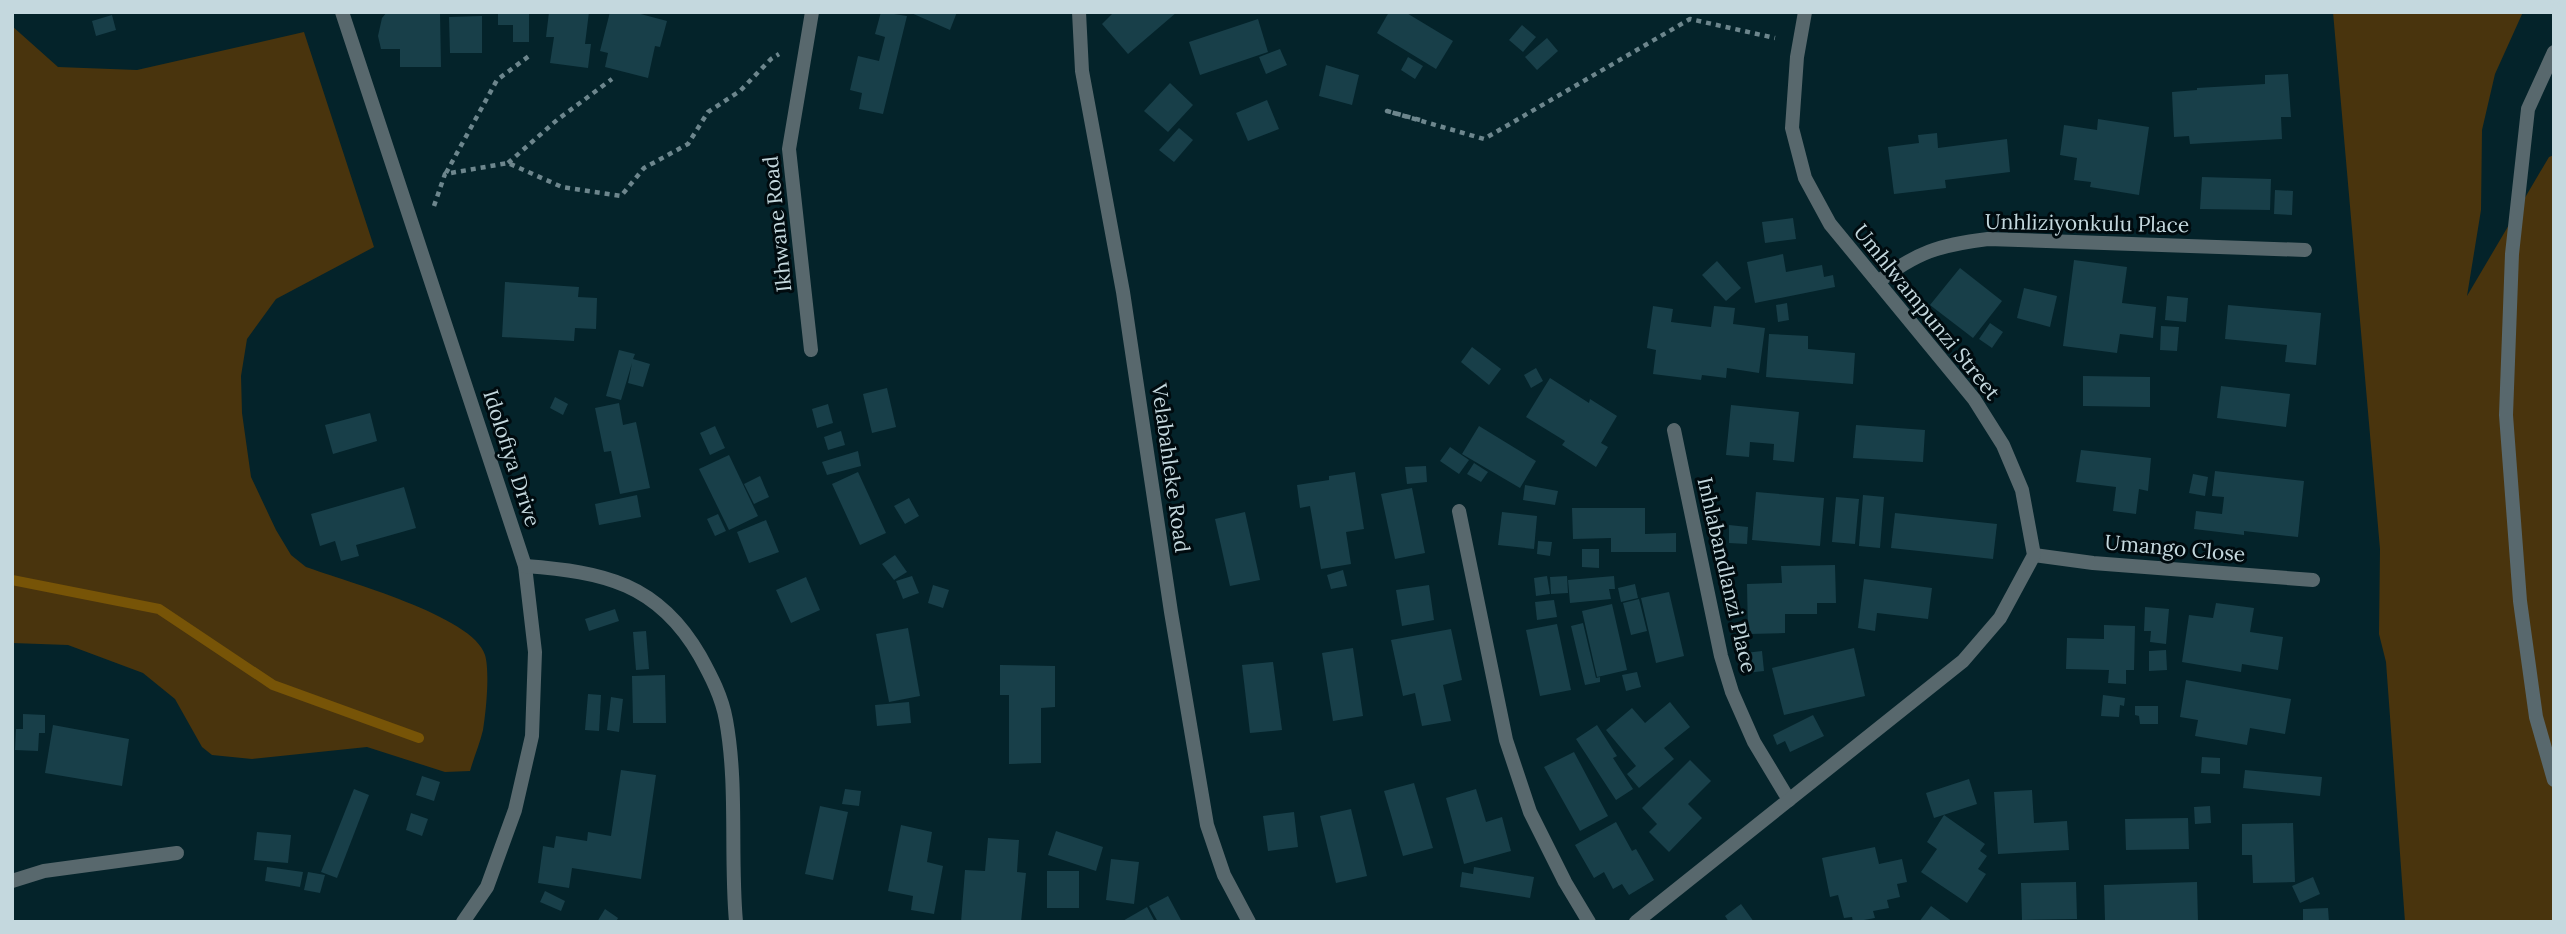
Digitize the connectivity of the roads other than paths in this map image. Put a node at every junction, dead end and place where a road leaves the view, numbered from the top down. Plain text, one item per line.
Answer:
1 (342, 12) edge
2 (812, 12) edge
3 (1079, 12) edge
4 (1805, 12) edge
5 (2554, 52) edge
6 (2305, 250) dead end
7 (1878, 282) junction
8 (811, 350) dead end
9 (1674, 430) dead end
10 (1459, 511) dead end
11 (2034, 555) junction
12 (525, 566) junction
13 (2313, 580) dead end
14 (2554, 780) edge
15 (1789, 800) junction
16 (177, 853) dead end
17 (12, 881) edge
18 (463, 922) edge
19 (736, 922) edge
20 (1248, 922) edge
21 (1589, 922) edge
22 (1636, 922) edge

1 - 12 street, Idolofiya Drive
2 - 8 street, Ikhwane Road
3 - 20 street, Velabahleke Road
4 - 7 street, Umhlwampunzi Street
5 - 14 street
6 - 7 street, Unhliziyonkulu Place
7 - 11 street, Umhlwampunzi Street
9 - 15 street, Inhlabandlanzi Place
10 - 21 street
11 - 13 street, Umango Close
11 - 15 street
12 - 18 street, Idolofiya Drive
12 - 19 street
15 - 22 street
16 - 17 street

